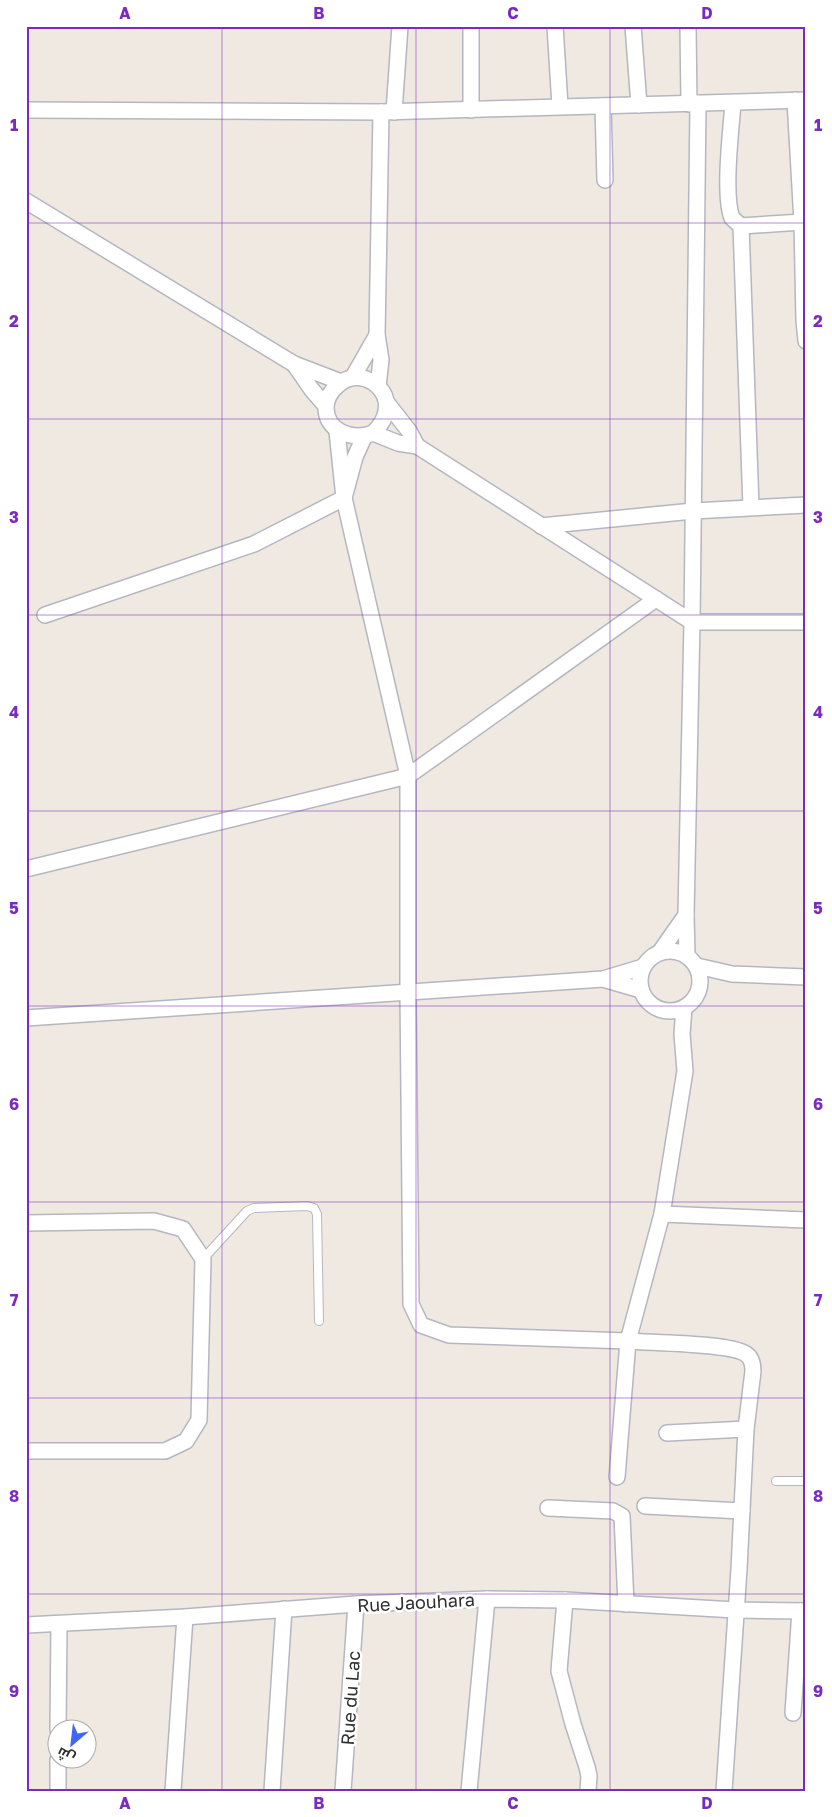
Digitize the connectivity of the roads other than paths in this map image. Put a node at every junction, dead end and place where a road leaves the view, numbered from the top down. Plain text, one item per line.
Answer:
1 (400, 26) edge
2 (471, 26) edge
3 (555, 26) edge
4 (633, 26) edge
5 (688, 26) edge
6 (800, 100) edge
7 (734, 103) junction
8 (693, 104) junction
9 (640, 105) junction
10 (560, 106) junction
11 (602, 106) junction
12 (26, 110) edge
13 (471, 110) junction
14 (387, 112) junction
15 (803, 179) edge
16 (605, 180) dead end
17 (26, 200) edge
18 (802, 222) junction
19 (741, 226) junction
20 (805, 320) edge
21 (377, 335) junction
22 (806, 341) edge
23 (294, 364) junction
24 (347, 379) junction
25 (378, 386) junction
26 (387, 403) junction
27 (326, 406) junction
28 (337, 430) junction
29 (368, 435) junction
30 (417, 446) junction
31 (344, 498) junction
32 (806, 505) edge
33 (751, 507) junction
34 (693, 511) junction
35 (541, 526) junction
36 (656, 599) junction
37 (45, 615) dead end
38 (692, 622) junction
39 (806, 622) edge
40 (408, 776) junction
41 (26, 869) edge
42 (686, 915) junction
43 (660, 952) junction
44 (692, 961) junction
45 (643, 967) junction
46 (732, 974) junction
47 (806, 977) edge
48 (603, 979) junction
49 (700, 985) junction
50 (641, 990) junction
51 (408, 992) junction
52 (684, 1008) junction
53 (666, 1011) junction
54 (26, 1018) edge
55 (682, 1034) junction
56 (662, 1214) junction
57 (806, 1220) edge
58 (26, 1223) edge
59 (203, 1259) junction
60 (319, 1321) dead end
61 (628, 1341) junction
62 (746, 1429) junction
63 (667, 1433) dead end
64 (26, 1451) edge
65 (617, 1477) dead end
66 (776, 1481) dead end
67 (806, 1481) edge
68 (645, 1506) dead end
69 (548, 1508) dead end
70 (742, 1511) junction
71 (487, 1599) junction
72 (565, 1600) junction
73 (356, 1604) junction
74 (626, 1604) junction
75 (284, 1609) junction
76 (735, 1610) junction
77 (803, 1611) edge
78 (185, 1617) junction
79 (59, 1624) junction
80 (26, 1625) edge
81 (793, 1713) dead end
82 (58, 1720) edge
83 (58, 1770) edge
84 (58, 1791) edge
85 (173, 1791) edge
86 (272, 1791) edge
87 (343, 1791) edge
88 (469, 1791) edge
89 (588, 1791) edge
90 (724, 1791) edge

1 - 14 street
2 - 13 street
3 - 10 street
4 - 9 street
5 - 8 street
6 - 7 street
6 - 15 street
7 - 8 street
7 - 19 street
8 - 9 street
8 - 34 street
9 - 11 street
10 - 11 street
10 - 13 street
11 - 16 street
12 - 14 street
13 - 14 street
14 - 21 street
15 - 18 street
17 - 23 street
18 - 19 street
18 - 20 street
19 - 33 street
20 - 22 street
21 - 24 street
21 - 25 street
23 - 24 street
23 - 27 street
24 - 25 street
24 - 27 street
25 - 26 street
26 - 29 street
26 - 30 street
27 - 28 street
28 - 29 street
28 - 31 street
29 - 30 street
29 - 31 street
30 - 35 street
31 - 37 street
31 - 40 street
32 - 33 street
33 - 34 street
34 - 35 street
34 - 38 street
35 - 36 street
36 - 38 street
36 - 40 street
38 - 39 street
38 - 42 street
40 - 41 street
40 - 51 street
42 - 43 street
42 - 44 street
43 - 44 street
43 - 45 street
44 - 46 street
44 - 49 street
45 - 48 street
45 - 50 street
46 - 47 street
46 - 49 street
48 - 50 street
48 - 51 street
49 - 52 street
50 - 53 street
51 - 54 street
51 - 61 street
52 - 53 street
52 - 55 street
53 - 55 street
55 - 56 street
56 - 57 street
56 - 61 street
58 - 59 street
59 - 60 lane
59 - 64 street
61 - 62 street
61 - 65 street
62 - 63 street
62 - 70 street
66 - 67 lane
68 - 70 street
69 - 74 street
70 - 76 street
71 - 72 street, Rue Jaouhara
71 - 73 street, Rue Jaouhara
71 - 88 street
72 - 74 street, Rue Jaouhara
72 - 89 street
73 - 75 street, Rue Jaouhara
73 - 87 street, Rue du Lac
74 - 76 street, Rue Jaouhara
75 - 78 street, Rue Jaouhara
75 - 86 street
76 - 77 street, Rue Jaouhara
76 - 90 street
77 - 81 street
78 - 79 street, Rue Jaouhara
78 - 85 street
79 - 80 street, Rue Jaouhara
79 - 82 street
83 - 84 street

